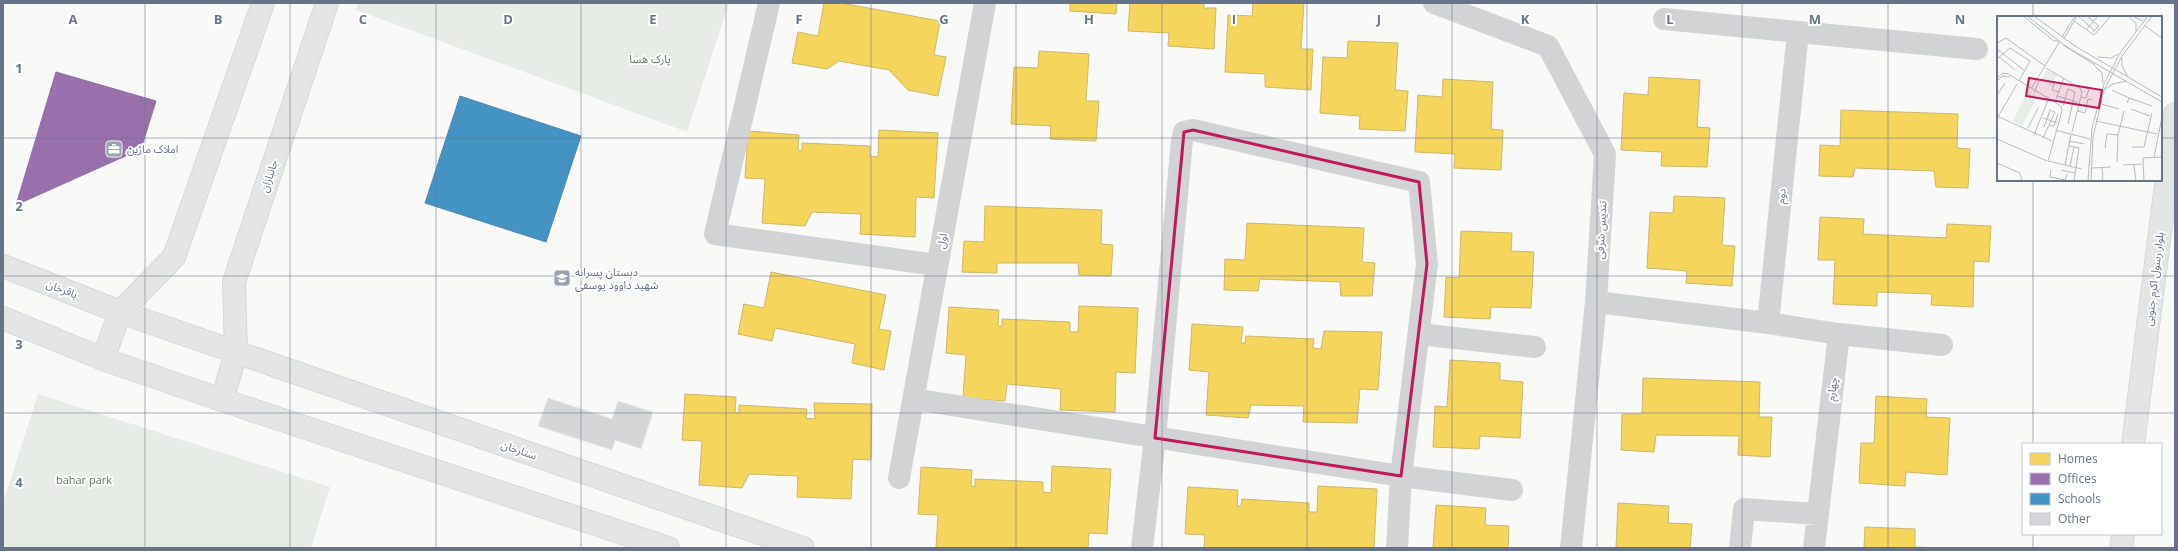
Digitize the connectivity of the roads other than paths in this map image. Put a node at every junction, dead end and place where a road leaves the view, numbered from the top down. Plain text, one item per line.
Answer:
1 (263, 3) edge
2 (327, 3) edge
3 (769, 3) edge
4 (985, 3) edge
5 (1434, 3) edge
6 (1664, 18) dead end
7 (1798, 32) junction
8 (1977, 48) dead end
9 (2175, 114) edge
10 (938, 265) junction
11 (3, 266) edge
12 (1596, 302) junction
13 (120, 312) junction
14 (3, 318) edge
15 (1768, 323) junction
16 (1419, 334) junction
17 (1839, 334) junction
18 (1942, 346) dead end
19 (1535, 347) dead end
20 (236, 353) junction
21 (103, 358) junction
22 (913, 399) junction
23 (222, 400) junction
24 (1155, 438) junction
25 (2134, 443) edge
26 (1401, 476) junction
27 (899, 478) dead end
28 (1512, 490) dead end
29 (1817, 514) junction
30 (2123, 535) edge
31 (668, 548) edge
32 (803, 548) edge
33 (1142, 548) edge
34 (1397, 548) edge
35 (1571, 548) edge
36 (1740, 548) edge
37 (1814, 548) edge
38 (2121, 548) edge

1 - 13 main road
2 - 20 main road, جانبازان
3 - 10 street
4 - 10 street, اول
5 - 12 street, تندیس شرقی
6 - 7 street
7 - 8 street
7 - 15 street, دوم
9 - 25 main road, بلوار رسول اکرم جنوبی
10 - 22 street, اول
11 - 13 main road, باقرخان
12 - 15 street
12 - 35 street, تندیس شرقی
13 - 20 main road, باقرخان
13 - 21 main road
14 - 21 main road
15 - 17 street
16 - 19 street
16 - 24 street
16 - 26 street
17 - 18 street
17 - 29 street, چهارم
20 - 23 main road, جانبازان
20 - 32 main road, ستارخان
21 - 23 main road
22 - 24 street
22 - 27 street, اول
23 - 31 main road
24 - 26 street
24 - 33 street
26 - 28 street
26 - 34 street
29 - 36 street
29 - 37 street, چهارم
30 - 38 main road

